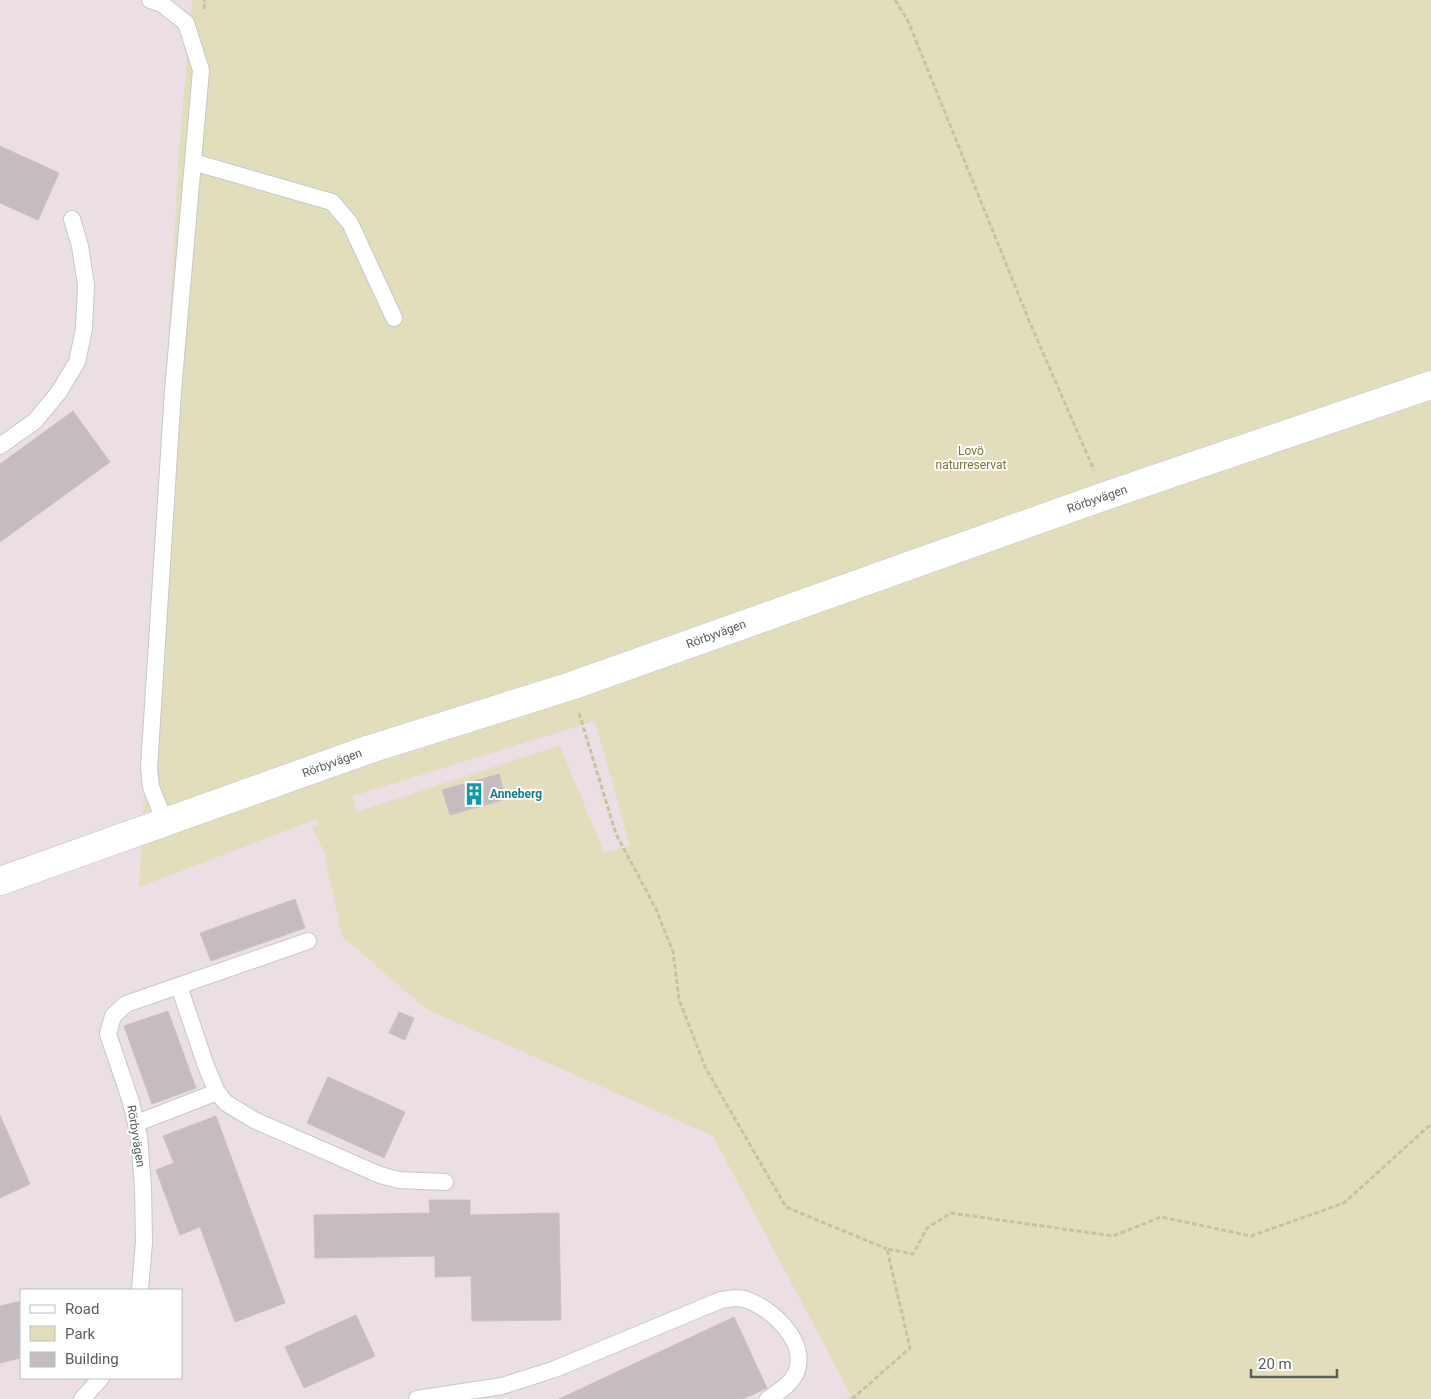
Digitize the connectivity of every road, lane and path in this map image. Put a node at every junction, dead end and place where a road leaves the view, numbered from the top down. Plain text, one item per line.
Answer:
1 (150, 0) edge
2 (896, 0) edge
3 (193, 162) junction
4 (72, 220) dead end
5 (394, 318) dead end
6 (1431, 385) edge
7 (0, 446) edge
8 (1105, 496) junction
9 (571, 686) junction
10 (165, 822) junction
11 (0, 881) edge
12 (308, 941) dead end
13 (179, 986) junction
14 (217, 1092) junction
15 (137, 1123) junction
16 (1431, 1124) edge
17 (445, 1182) dead end
18 (887, 1249) junction
19 (140, 1289) edge
20 (100, 1379) edge
21 (85, 1398) edge
22 (418, 1399) edge
23 (768, 1399) edge
24 (852, 1399) edge

1 - 3 lane
2 - 8 path
3 - 5 lane
3 - 10 lane
4 - 7 lane
6 - 8 street, Rörbyvägen
8 - 9 street, Rörbyvägen
9 - 10 street, Rörbyvägen
9 - 18 path
10 - 11 street, Rörbyvägen
12 - 13 lane, Rörbyvägen
13 - 14 lane
13 - 15 lane, Rörbyvägen
14 - 15 lane
14 - 17 lane
15 - 19 lane, Rörbyvägen
16 - 18 path
18 - 24 path
20 - 21 lane
22 - 23 lane

